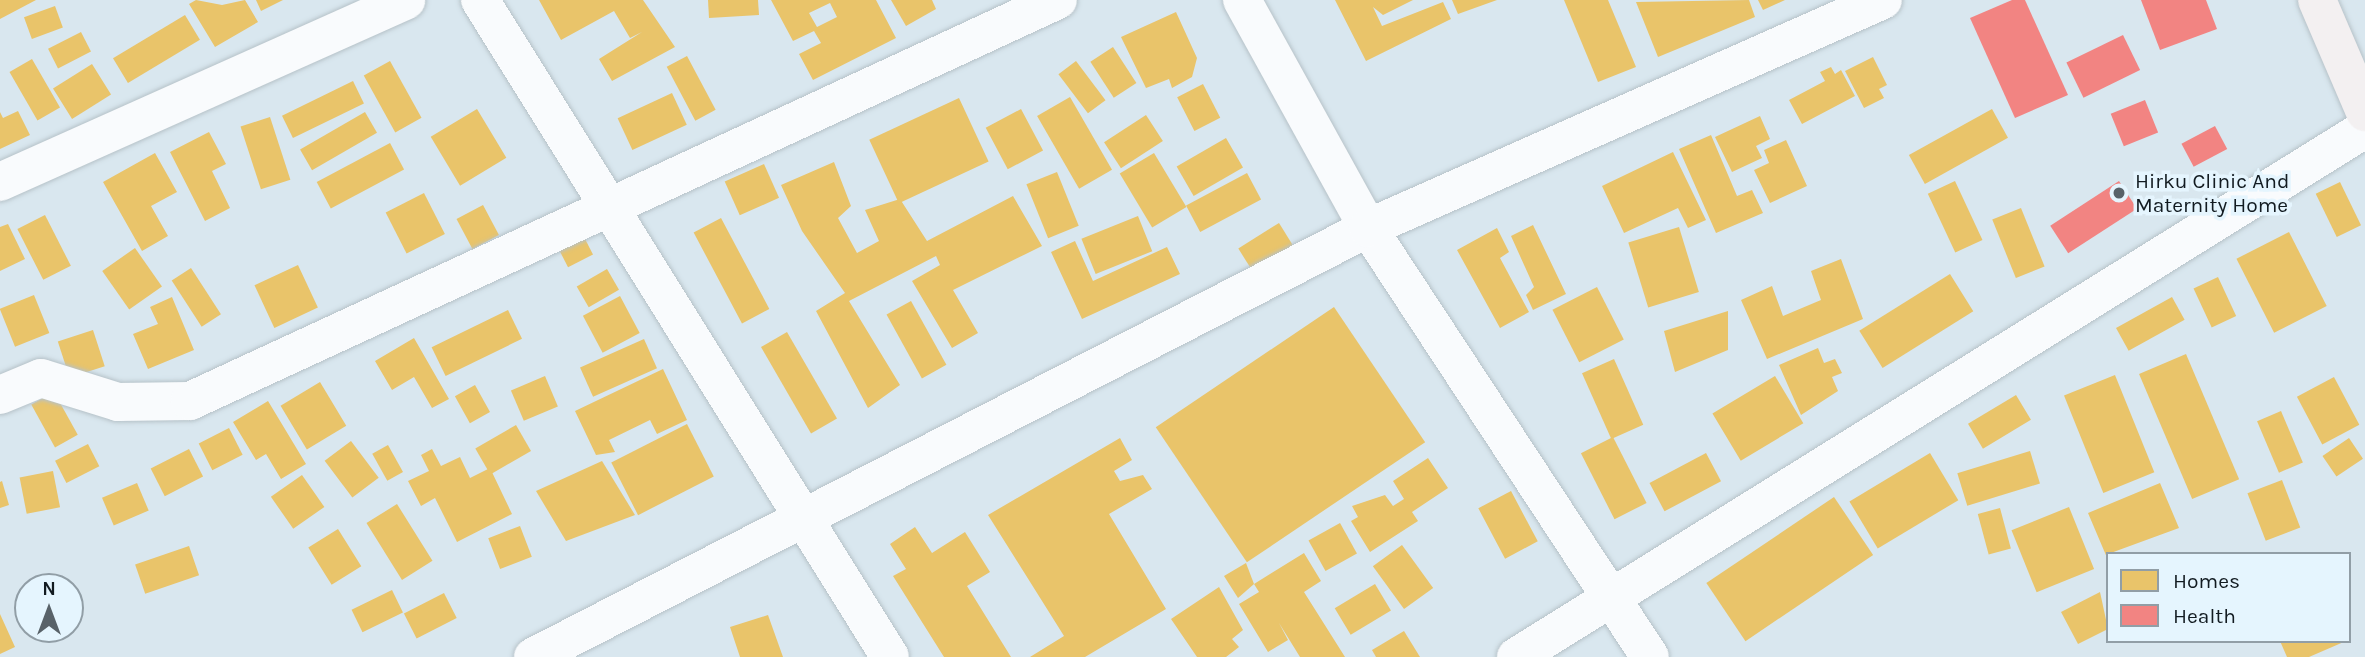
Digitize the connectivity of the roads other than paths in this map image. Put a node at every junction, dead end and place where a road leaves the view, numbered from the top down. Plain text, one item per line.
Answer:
1 (406, 0) edge
2 (480, 0) edge
3 (1058, 0) edge
4 (1242, 0) edge
5 (1883, 0) edge
6 (2317, 0) edge
7 (2365, 112) edge
8 (2365, 129) edge
9 (0, 182) edge
10 (611, 203) junction
11 (1368, 228) junction
12 (0, 395) edge
13 (800, 515) junction
14 (1612, 597) junction
15 (533, 657) edge
16 (890, 657) edge
17 (1516, 657) edge
18 (1650, 657) edge

1 - 9 street
2 - 10 street
3 - 10 street
4 - 11 street
5 - 11 street
6 - 7 main road
8 - 14 street
10 - 12 street
10 - 13 street
11 - 13 street
11 - 14 street
13 - 15 street
13 - 16 street
14 - 17 street
14 - 18 street

